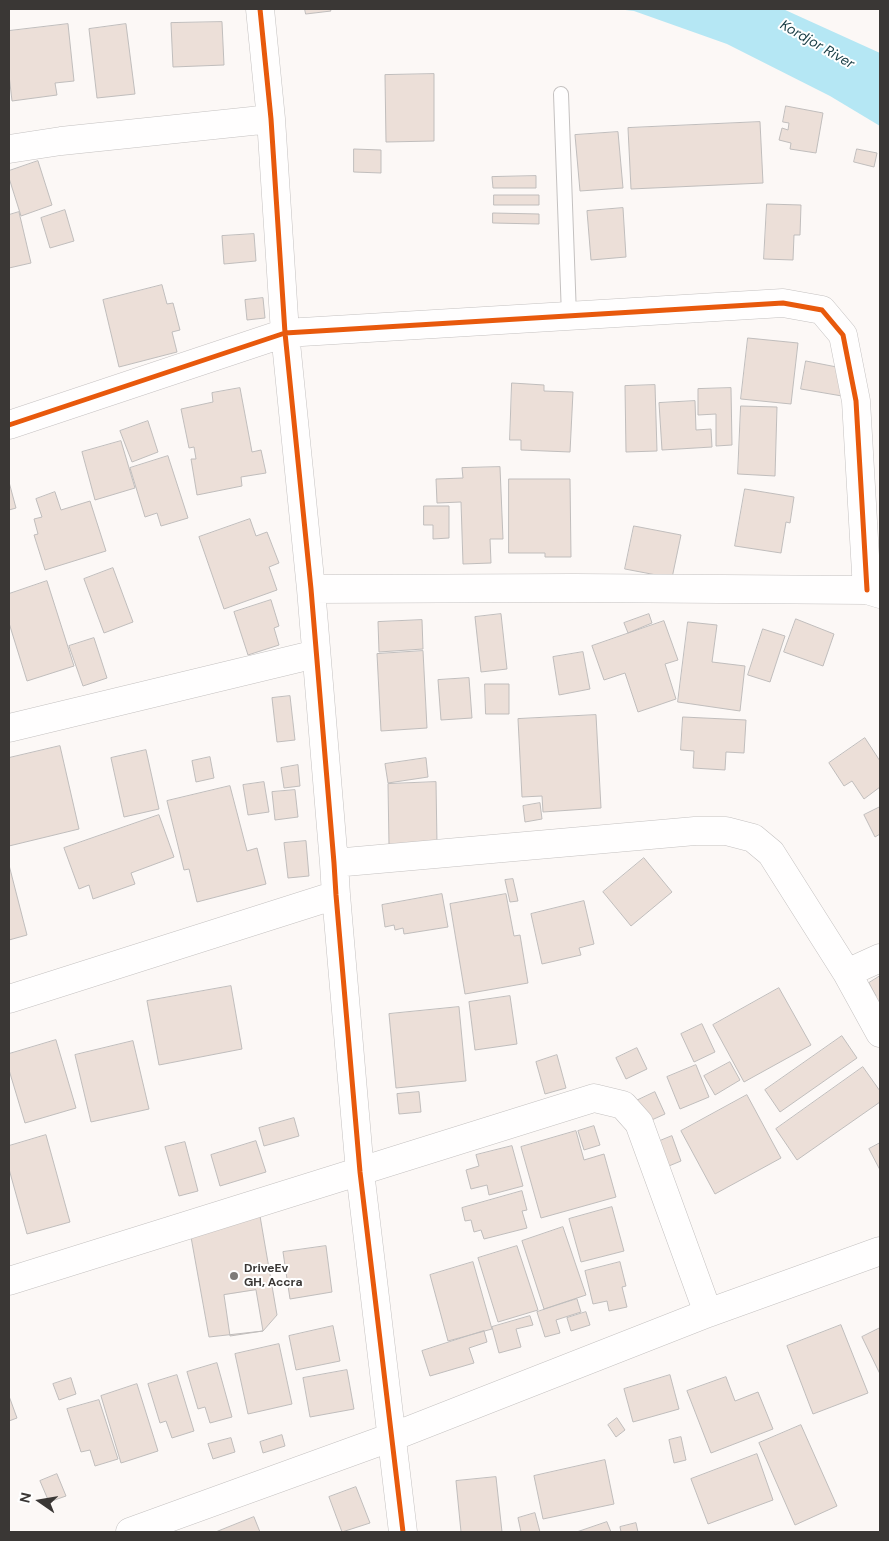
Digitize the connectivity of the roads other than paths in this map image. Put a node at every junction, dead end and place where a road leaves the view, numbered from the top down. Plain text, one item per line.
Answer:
1 (260, 9) edge
2 (560, 94) dead end
3 (271, 119) junction
4 (9, 149) edge
5 (569, 316) junction
6 (285, 333) junction
7 (9, 425) edge
8 (311, 589) junction
9 (874, 592) edge
10 (316, 654) junction
11 (9, 728) edge
12 (334, 863) junction
13 (336, 895) junction
14 (880, 958) edge
15 (847, 973) junction
16 (9, 999) edge
17 (880, 1033) edge
18 (360, 1172) junction
19 (880, 1251) edge
20 (9, 1282) edge
21 (708, 1313) junction
22 (392, 1437) junction
23 (130, 1532) edge
24 (403, 1532) edge

1 - 3 street
2 - 5 lane
3 - 4 street
3 - 6 street
5 - 6 street
5 - 9 street
6 - 7 street
6 - 8 street
8 - 9 street
8 - 10 street
10 - 11 street
10 - 12 street
12 - 13 street
12 - 15 street
13 - 16 street
13 - 18 street
14 - 15 street
15 - 17 street
18 - 20 street
18 - 21 street
18 - 22 street
19 - 21 street
21 - 22 street
22 - 23 street
22 - 24 street

